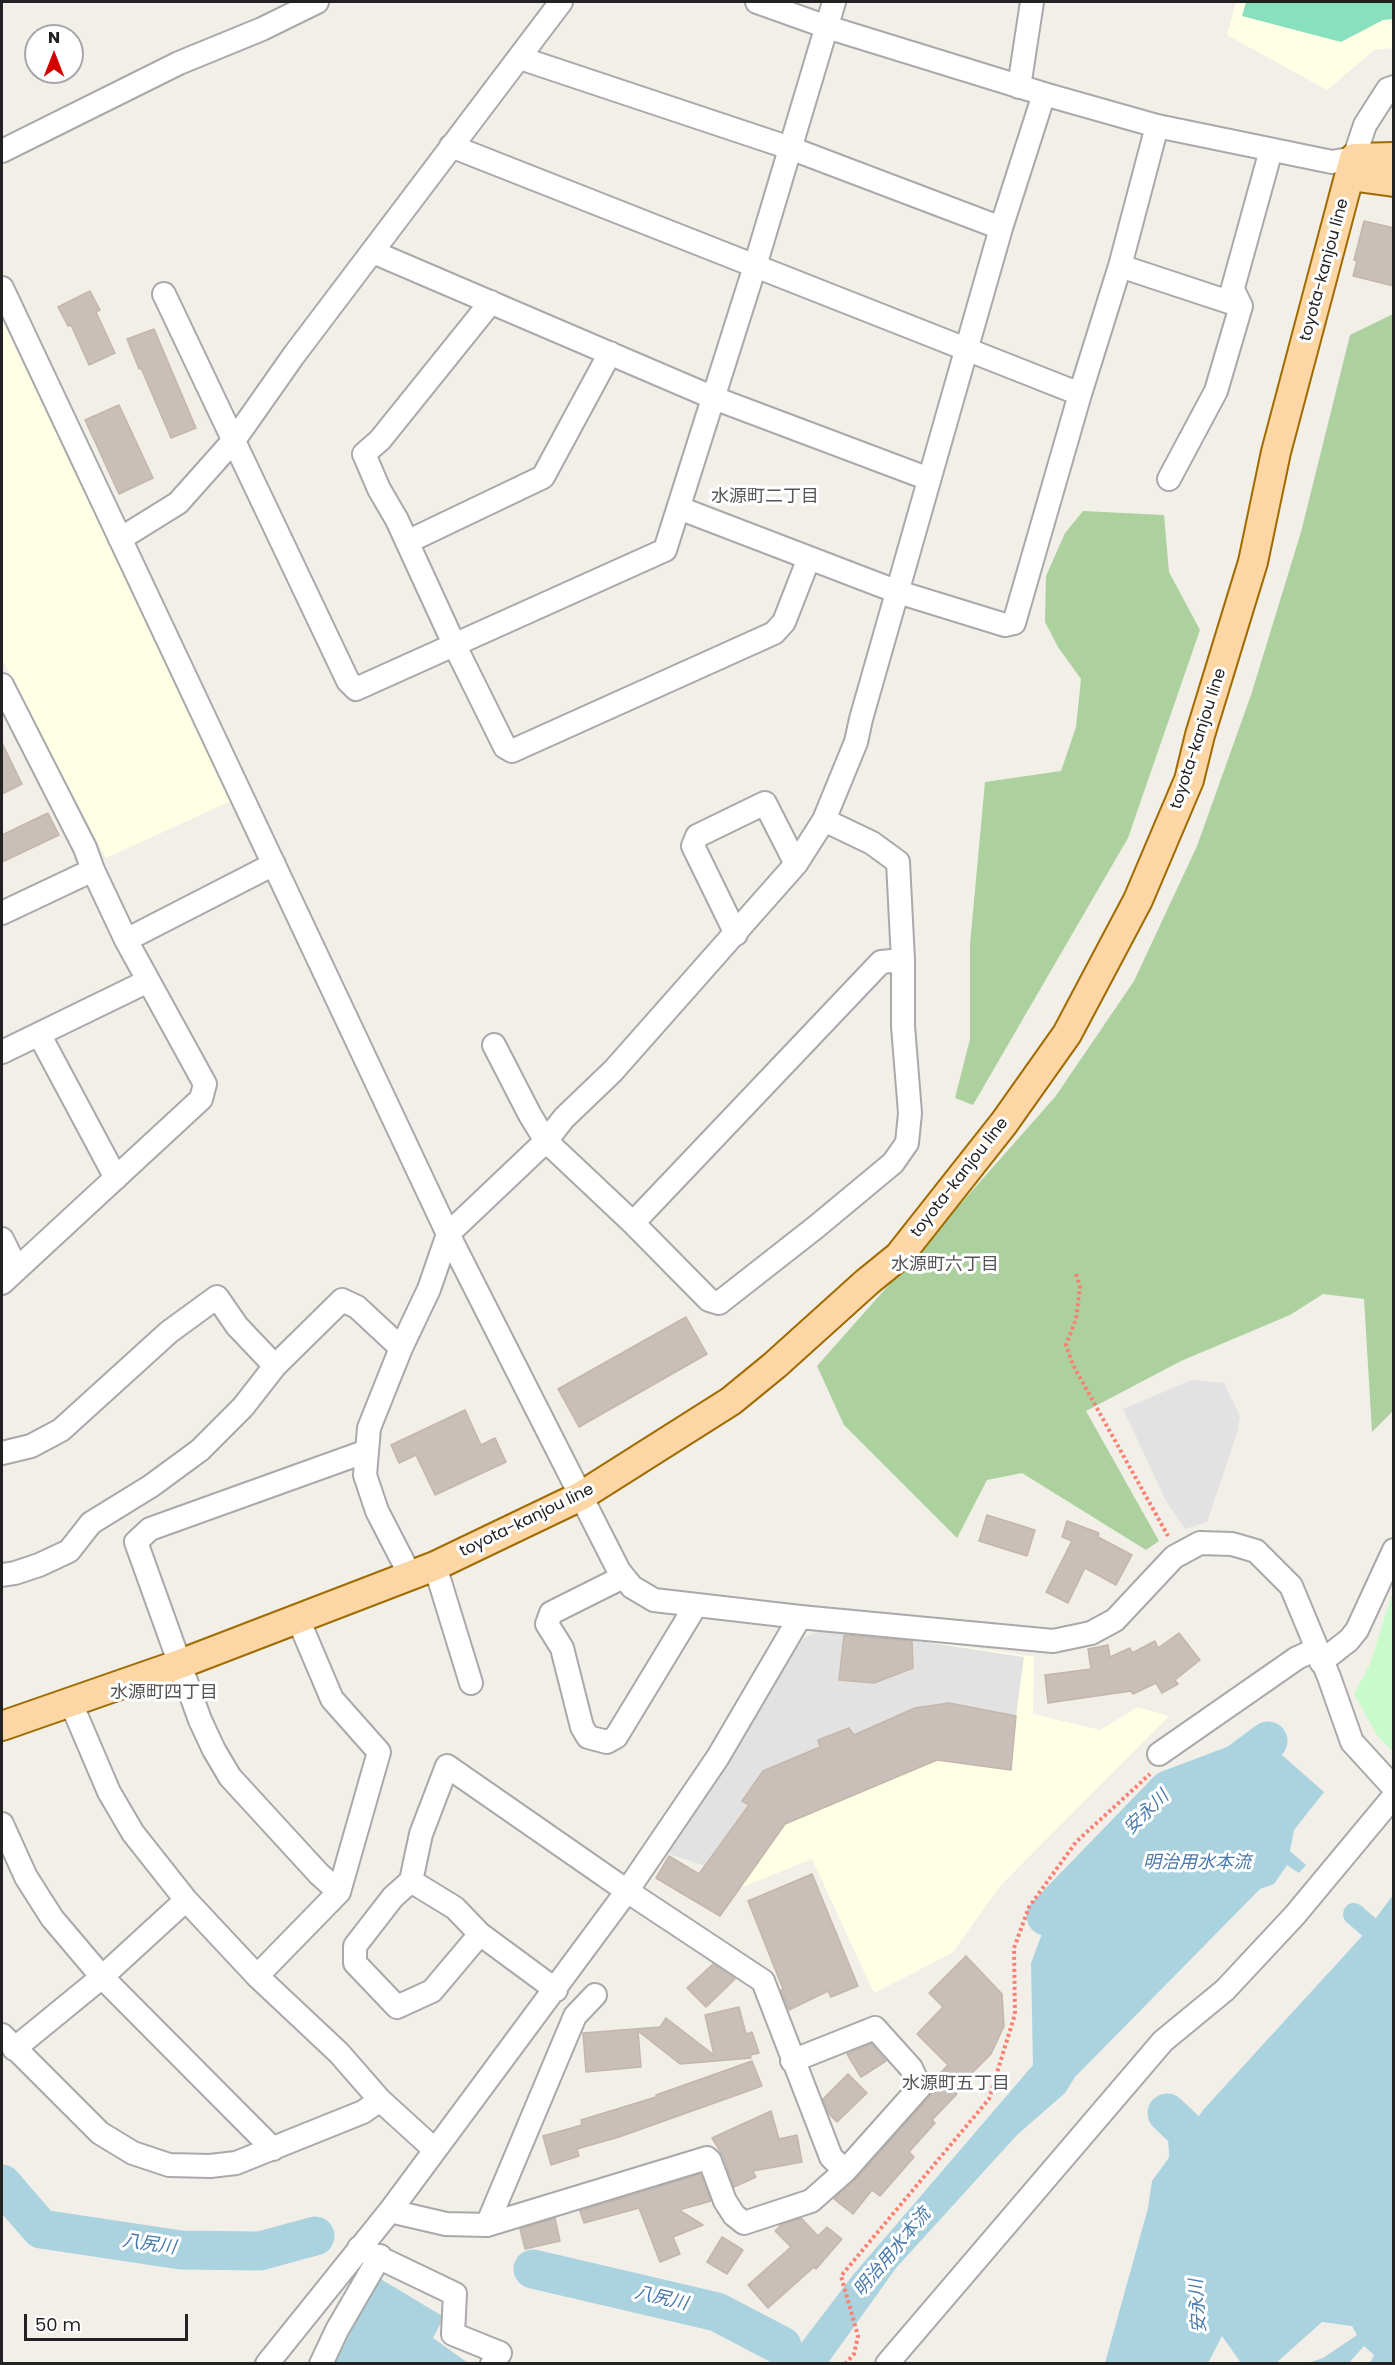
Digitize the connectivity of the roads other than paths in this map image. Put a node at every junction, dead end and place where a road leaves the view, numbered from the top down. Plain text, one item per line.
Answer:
1 (317, 2) edge
2 (561, 2) edge
3 (757, 2) edge
4 (834, 2) edge
5 (1032, 2) edge
6 (827, 27) junction
7 (520, 58) junction
8 (1019, 87) junction
9 (1394, 87) edge
10 (1044, 94) junction
11 (1157, 126) junction
12 (451, 146) junction
13 (790, 148) junction
14 (1271, 150) junction
15 (2, 151) edge
16 (1394, 158) edge
17 (1345, 166) junction
18 (1394, 182) edge
19 (1001, 228) junction
20 (373, 252) junction
21 (755, 266) junction
22 (1120, 266) junction
23 (2, 288) edge
24 (1233, 290) junction
25 (164, 294) dead end
26 (491, 302) junction
27 (968, 350) junction
28 (610, 353) junction
29 (1080, 394) junction
30 (714, 398) junction
31 (235, 439) junction
32 (1169, 479) dead end
33 (929, 480) junction
34 (679, 508) junction
35 (120, 539) junction
36 (407, 542) junction
37 (808, 558) junction
38 (898, 592) junction
39 (454, 644) junction
40 (2, 685) edge
41 (824, 820) junction
42 (274, 864) junction
43 (796, 864) junction
44 (93, 870) junction
45 (2, 913) edge
46 (736, 933) junction
47 (126, 940) junction
48 (903, 960) junction
49 (148, 981) junction
50 (39, 1034) junction
51 (494, 1045) dead end
52 (2, 1052) edge
53 (546, 1141) junction
54 (116, 1178) junction
55 (633, 1223) junction
56 (448, 1234) junction
57 (2, 1239) edge
58 (9, 1276) edge
59 (401, 1348) junction
60 (275, 1366) junction
61 (367, 1451) junction
62 (2, 1453) edge
63 (581, 1496) junction
64 (1394, 1550) edge
65 (423, 1571) junction
66 (2, 1575) edge
67 (623, 1577) junction
68 (696, 1605) junction
69 (800, 1617) junction
70 (297, 1618) junction
71 (1319, 1655) junction
72 (180, 1664) junction
73 (471, 1683) dead end
74 (71, 1704) junction
75 (2, 1726) edge
76 (1159, 1761) road end
77 (1394, 1788) edge
78 (1394, 1796) edge
79 (2, 1824) edge
80 (411, 1881) junction
81 (627, 1891) junction
82 (339, 1892) junction
83 (186, 1900) junction
84 (480, 1934) junction
85 (257, 1976) junction
86 (102, 1977) junction
87 (556, 1990) junction
88 (594, 1995) dead end
89 (8, 2042) edge
90 (792, 2061) junction
91 (380, 2100) junction
92 (273, 2149) junction
93 (435, 2150) junction
94 (845, 2171) junction
95 (390, 2211) junction
96 (487, 2225) junction
97 (369, 2252) junction
98 (267, 2364) edge
99 (321, 2364) edge
100 (492, 2364) edge
101 (887, 2364) edge

1 - 15 street
2 - 7 street
3 - 6 street
4 - 6 street
5 - 8 street
6 - 8 street
6 - 13 street
7 - 12 street
7 - 13 street
8 - 10 street
9 - 17 street
10 - 11 street
10 - 19 street
11 - 14 street
11 - 22 street
12 - 20 street
12 - 21 street
13 - 19 street
13 - 21 street
14 - 17 street
14 - 24 street
16 - 17 main road
17 - 18 main road, toyota-kanjou line
17 - 63 main road, toyota-kanjou line
19 - 27 street
20 - 26 street
20 - 31 street
21 - 27 street
21 - 30 street
22 - 24 street
22 - 29 street
23 - 35 street
24 - 32 street
25 - 31 street
26 - 28 street
26 - 36 street
27 - 29 street
27 - 33 street
28 - 30 street
28 - 36 street
29 - 38 street
30 - 33 street
30 - 34 street
31 - 35 street
31 - 39 street
33 - 38 street
34 - 37 street
34 - 39 street
35 - 42 street
36 - 39 street
37 - 38 street
37 - 39 street
38 - 41 street
40 - 44 street
41 - 43 street
41 - 48 street
42 - 47 street
42 - 56 street
43 - 46 street
43 - 46 street
44 - 45 street
44 - 47 street
46 - 53 street
47 - 49 street
48 - 55 street
48 - 55 street
49 - 50 street
49 - 54 street
50 - 52 street
50 - 54 street
51 - 53 street
53 - 55 street
53 - 56 street
54 - 58 street
56 - 59 street
56 - 63 street
57 - 58 street
59 - 60 street
59 - 61 street
60 - 62 street
60 - 66 street
61 - 65 street
61 - 72 street
63 - 65 main road, toyota-kanjou line
63 - 67 street
64 - 71 street
65 - 70 main road, toyota-kanjou line
65 - 73 street
67 - 68 street
67 - 68 street
68 - 69 street
69 - 71 street
69 - 81 street
70 - 72 main road, toyota-kanjou line
70 - 82 street
71 - 76 street
71 - 77 street
72 - 74 main road, toyota-kanjou line
72 - 82 street
74 - 75 main road, toyota-kanjou line
74 - 83 street
78 - 101 street
79 - 86 street
80 - 81 street
80 - 84 street
80 - 84 street
81 - 87 street
81 - 90 street
82 - 85 street
83 - 85 street
83 - 86 street
84 - 87 street
85 - 91 street
86 - 89 street
86 - 92 street
87 - 93 street
88 - 96 street
89 - 92 street
90 - 94 street
90 - 94 street
91 - 92 street
91 - 93 street
93 - 95 street
94 - 96 street
95 - 96 street
95 - 97 street
97 - 98 street
97 - 99 street
97 - 100 street

